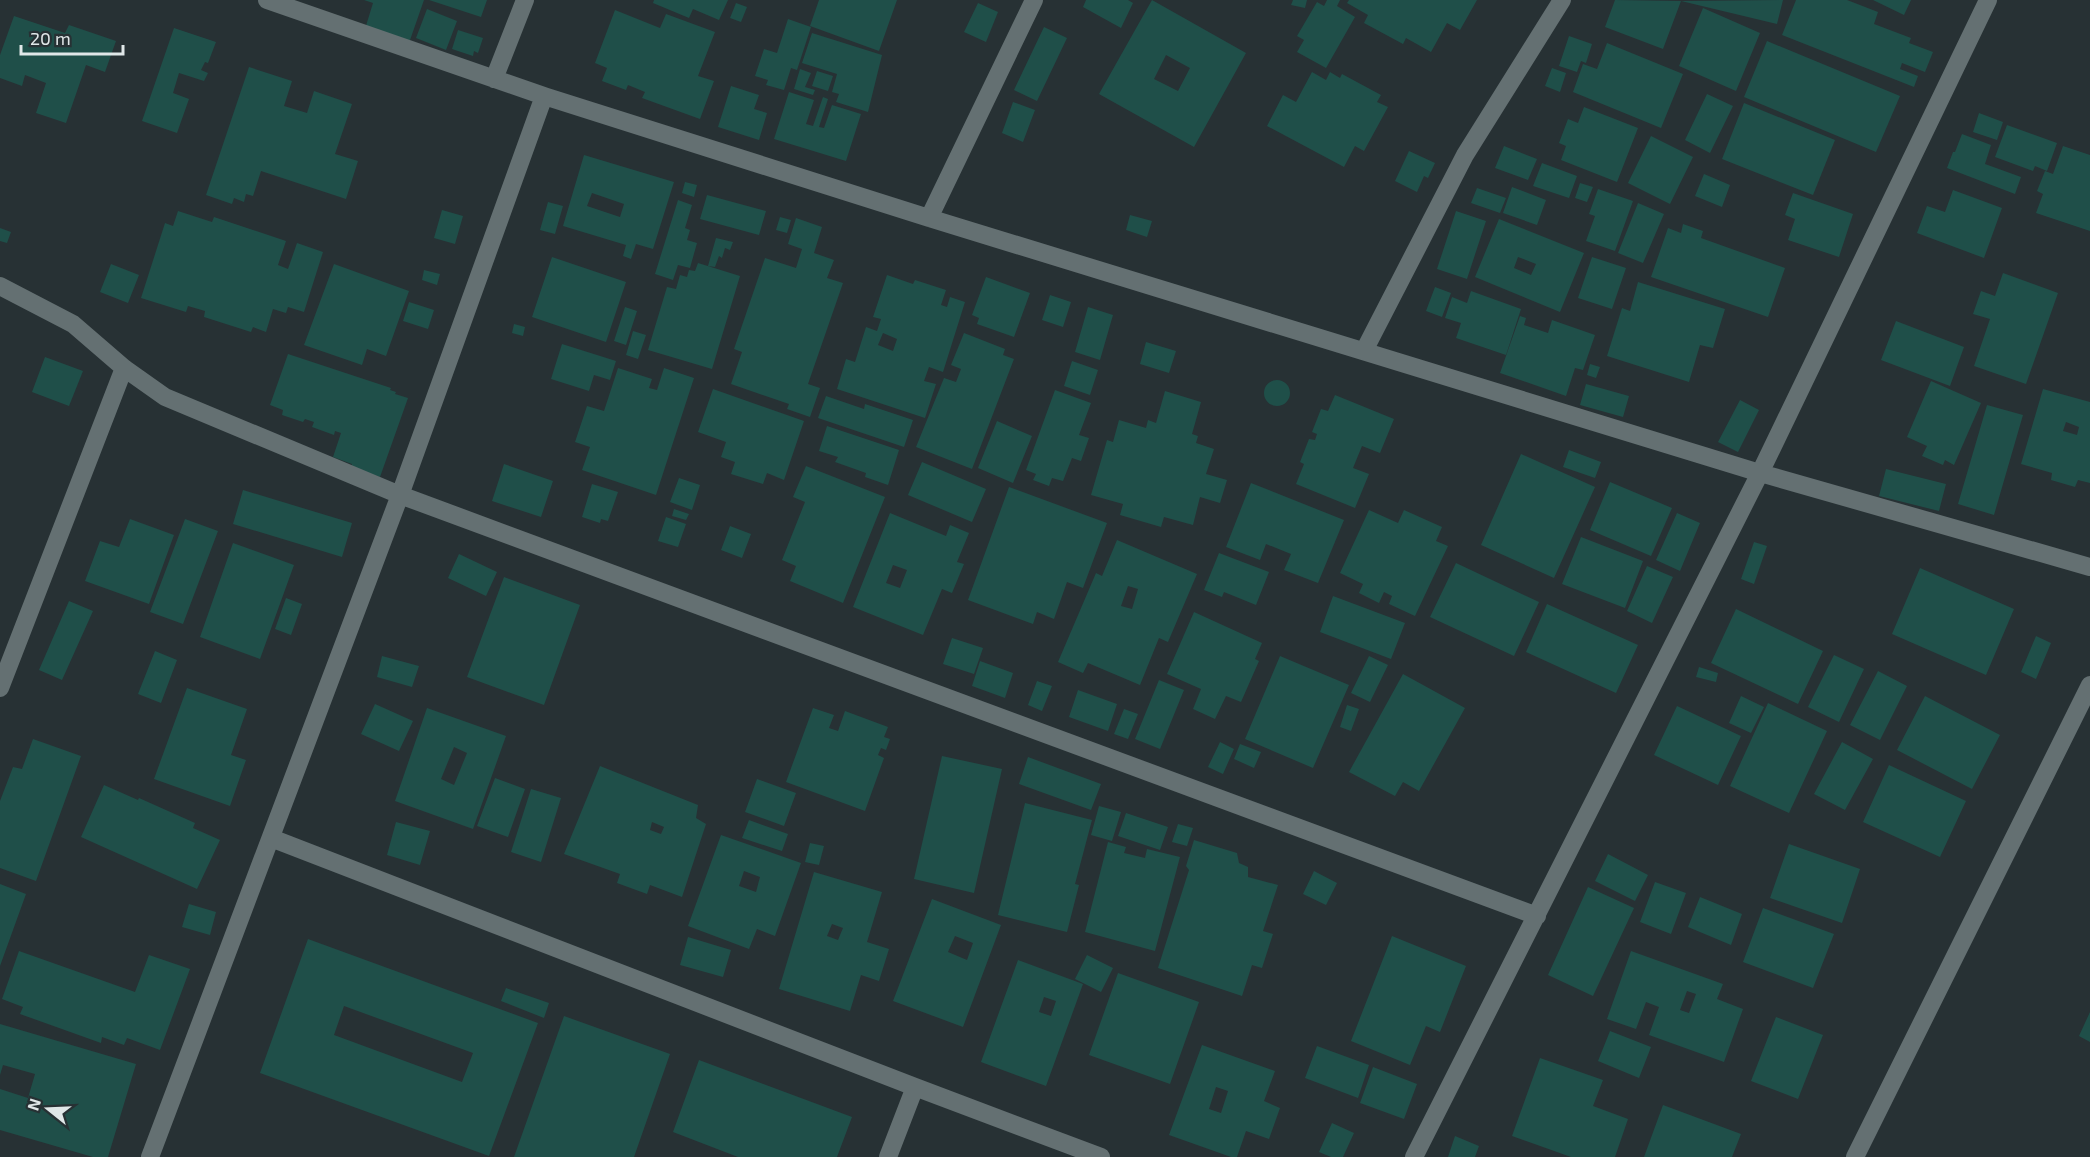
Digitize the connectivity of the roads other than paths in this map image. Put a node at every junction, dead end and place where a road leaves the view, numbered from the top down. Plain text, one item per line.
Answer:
1 (267, 0) edge
2 (525, 0) edge
3 (1034, 0) edge
4 (1562, 0) edge
5 (1988, 0) edge
6 (494, 80) junction
7 (544, 96) junction
8 (929, 218) junction
9 (0, 286) edge
10 (1364, 351) junction
11 (124, 368) junction
12 (1760, 473) junction
13 (400, 495) junction
14 (2090, 567) edge
15 (2090, 685) edge
16 (0, 688) edge
17 (271, 838) junction
18 (1537, 916) junction
19 (915, 1087) junction
20 (150, 1157) edge
21 (888, 1157) edge
22 (1101, 1157) edge
23 (1414, 1157) edge
24 (1855, 1157) edge

1 - 6 street
2 - 6 street
3 - 8 street
4 - 10 street
5 - 12 street
6 - 7 street
7 - 8 street
7 - 13 street
8 - 10 street
9 - 11 street
10 - 12 street
11 - 13 street
11 - 16 street
12 - 14 street
12 - 18 street
13 - 17 street
13 - 18 street
15 - 24 street
17 - 19 street
17 - 20 street
18 - 23 street
19 - 21 street
19 - 22 street

